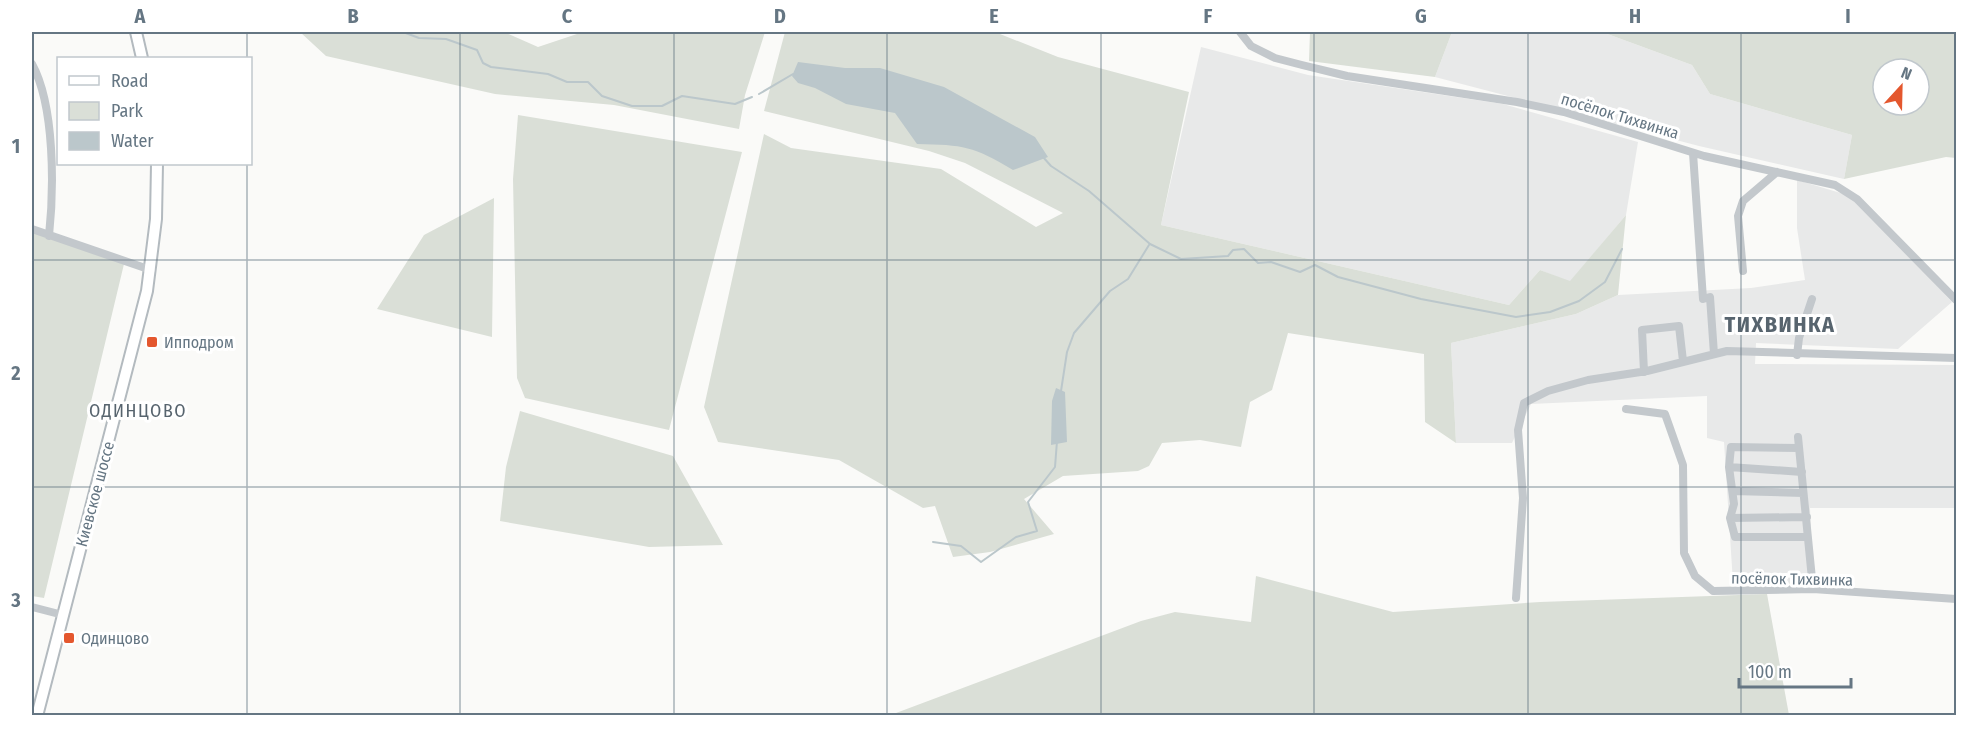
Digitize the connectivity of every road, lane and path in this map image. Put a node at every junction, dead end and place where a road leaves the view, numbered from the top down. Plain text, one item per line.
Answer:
1 (136, 32) edge
2 (1240, 32) edge
3 (142, 57) edge
4 (32, 64) edge
5 (1693, 153) junction
6 (157, 165) edge
7 (1777, 172) junction
8 (32, 230) edge
9 (49, 236) junction
10 (151, 270) junction
11 (1743, 271) dead end
12 (1812, 299) dead end
13 (1956, 300) edge
14 (1714, 354) junction
15 (1797, 355) junction
16 (1956, 358) edge
17 (1683, 362) junction
18 (1644, 372) junction
19 (1626, 409) dead end
20 (1798, 437) dead end
21 (1799, 448) junction
22 (1729, 468) junction
23 (1802, 472) junction
24 (1733, 491) junction
25 (1803, 493) junction
26 (1807, 517) junction
27 (1730, 518) junction
28 (1807, 537) junction
29 (1813, 589) junction
30 (1516, 598) dead end
31 (1956, 599) edge
32 (32, 607) edge
33 (63, 615) junction
34 (37, 716) edge

1 - 3 main road
2 - 5 street, посёлок Тихвинка
4 - 9 street
5 - 7 street, посёлок Тихвинка
5 - 14 street
6 - 10 main road, Киевское шоссе
7 - 11 street
7 - 13 street, посёлок Тихвинка
8 - 9 street
9 - 10 street
10 - 33 main road, Киевское шоссе
12 - 15 street
14 - 15 street
14 - 17 street
15 - 16 street
17 - 18 street
17 - 18 street
18 - 30 street
19 - 29 street, посёлок Тихвинка
20 - 21 street
21 - 22 street
21 - 23 street
22 - 23 street
22 - 24 street
23 - 25 street
24 - 25 street
24 - 27 street
25 - 26 street
26 - 27 street
26 - 28 street
27 - 28 street
28 - 29 street
29 - 31 street, посёлок Тихвинка
32 - 33 street
33 - 34 main road, Киевское шоссе

